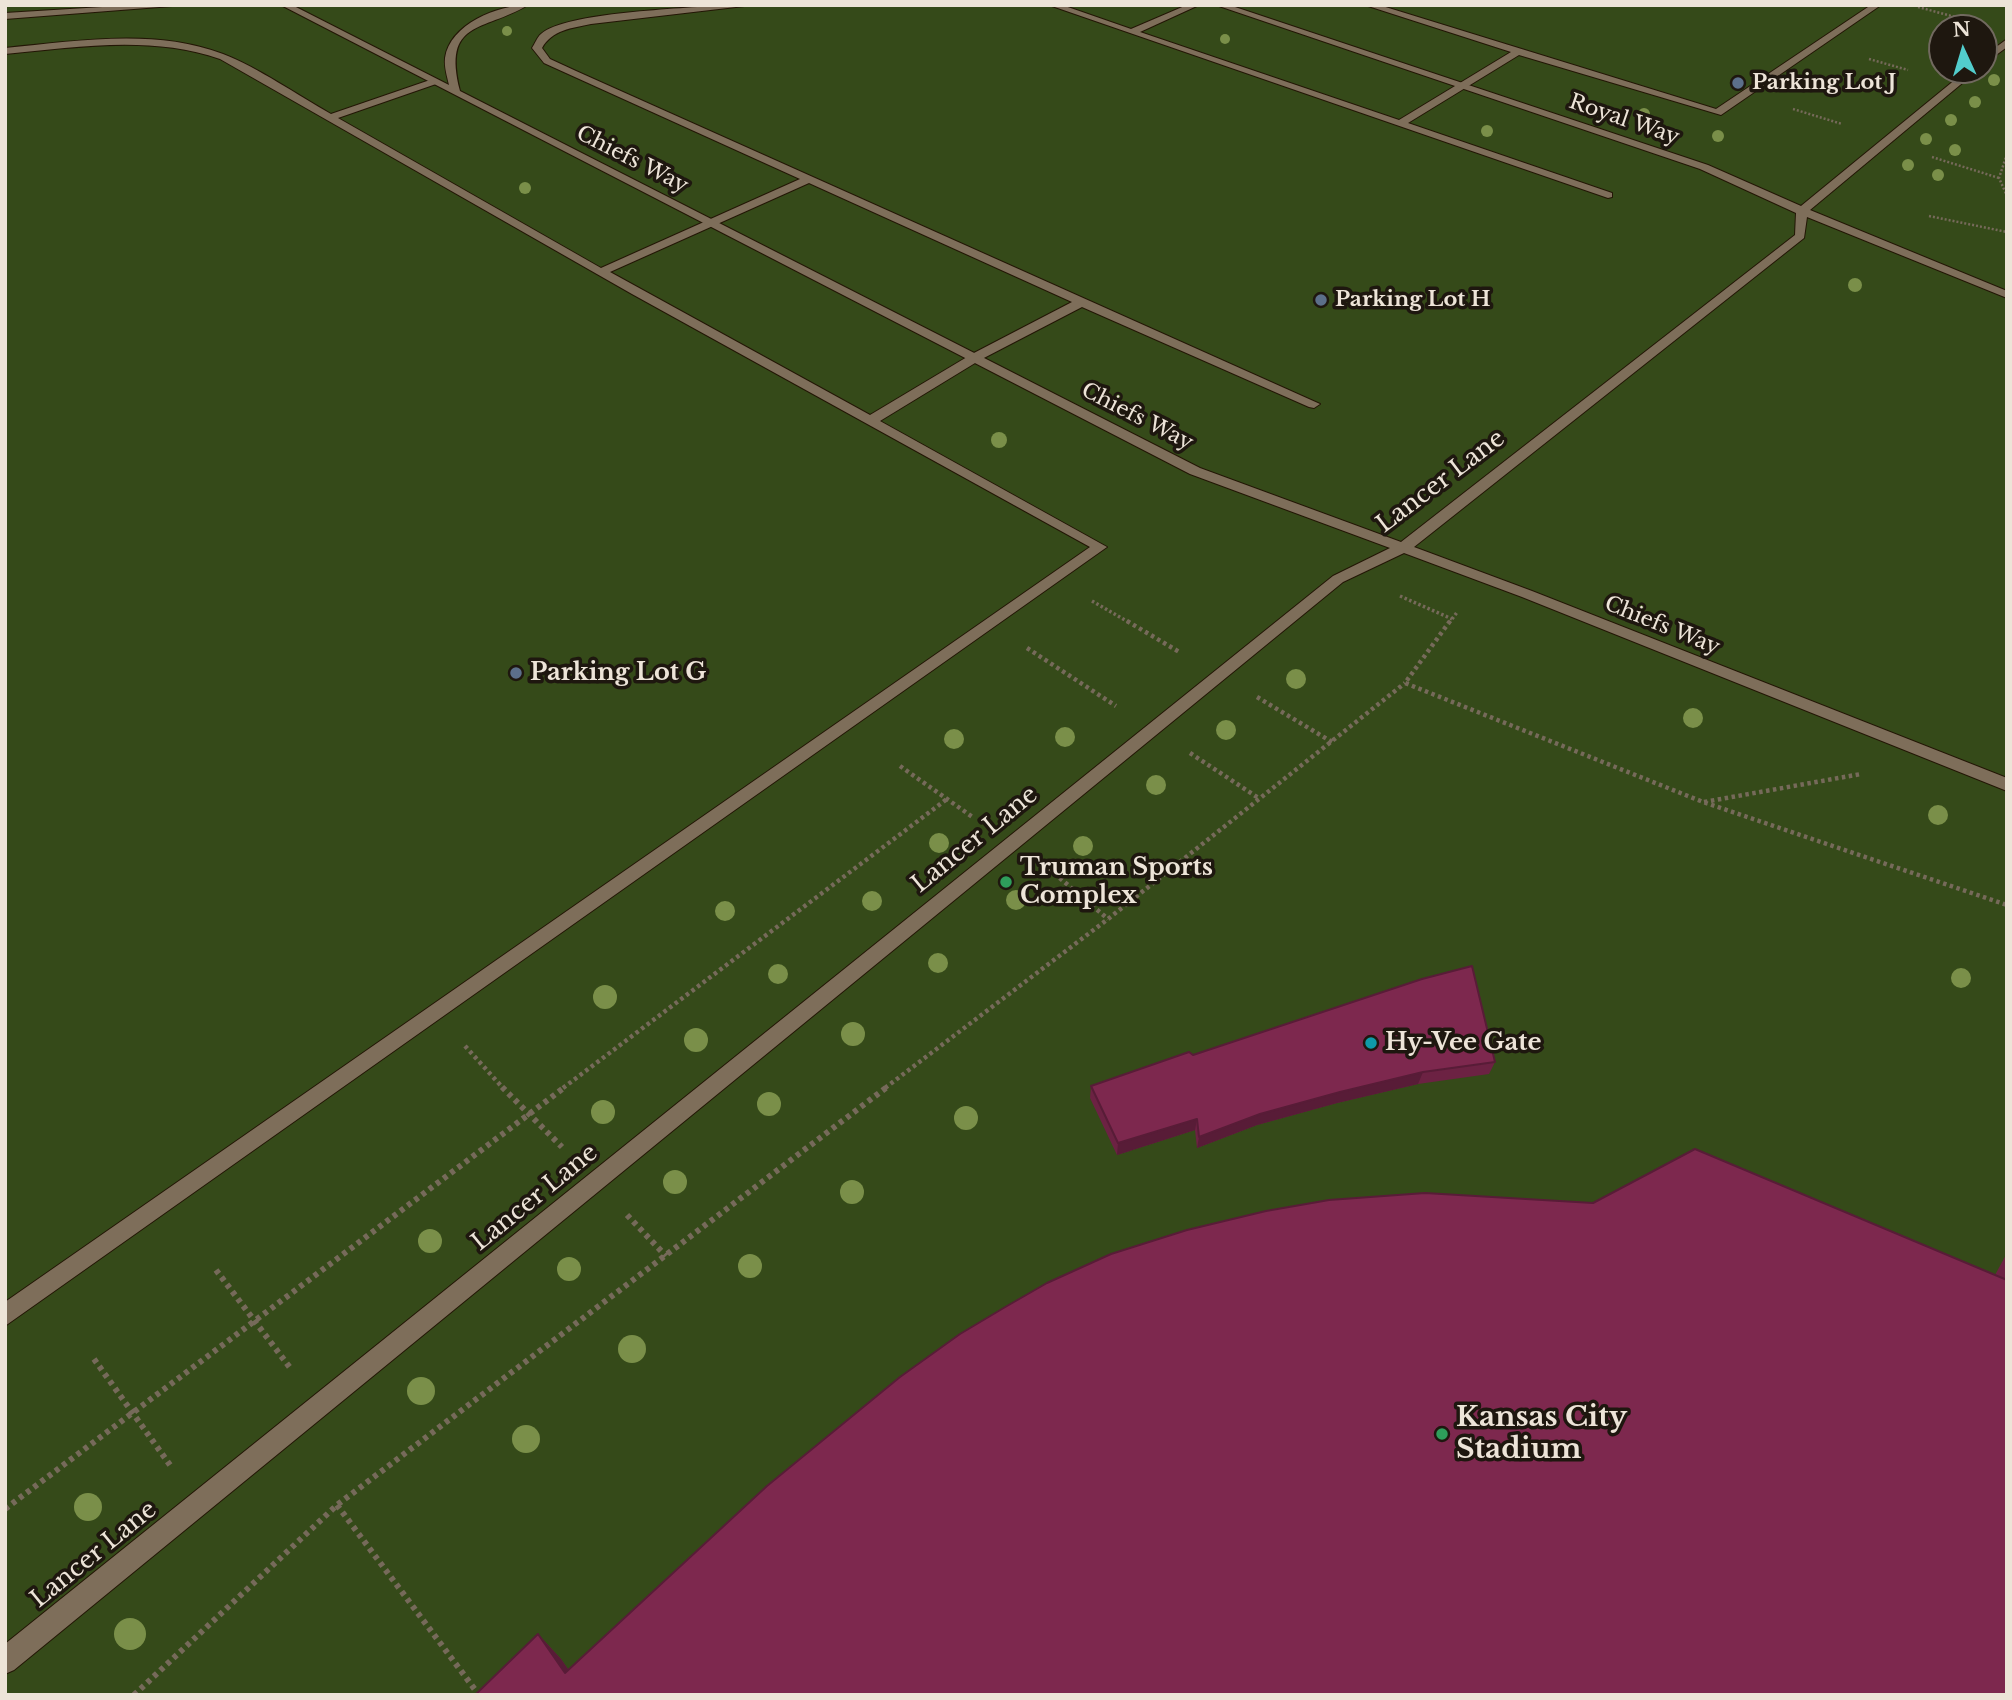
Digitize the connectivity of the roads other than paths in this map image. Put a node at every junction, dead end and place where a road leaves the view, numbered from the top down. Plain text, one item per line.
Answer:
1 (181, 5) edge
2 (285, 5) edge
3 (524, 5) edge
4 (749, 5) edge
5 (1053, 5) edge
6 (1195, 5) edge
7 (1220, 5) edge
8 (1369, 5) edge
9 (1877, 5) edge
10 (5, 16) edge
11 (1131, 32) junction
12 (5, 51) edge
13 (1518, 51) junction
14 (433, 82) junction
15 (1956, 84) edge
16 (1464, 86) junction
17 (456, 94) junction
18 (330, 118) junction
19 (1400, 124) junction
20 (809, 179) junction
21 (1608, 195) dead end
22 (1802, 211) junction
23 (707, 223) junction
24 (601, 272) junction
25 (2007, 295) edge
26 (1082, 302) junction
27 (976, 357) junction
28 (1314, 404) dead end
29 (870, 421) junction
30 (1403, 548) junction
31 (2007, 785) edge
32 (5, 1315) edge
33 (5, 1661) edge

1 - 10 street
2 - 14 street, Chiefs Way
3 - 17 street
4 - 20 street
5 - 11 street
6 - 11 street
7 - 16 street, Royal Way
8 - 13 street
9 - 13 street
11 - 19 street
12 - 18 street
13 - 16 street
14 - 17 street, Chiefs Way
14 - 18 street
15 - 22 street
16 - 19 street
16 - 22 street, Royal Way
17 - 23 street, Chiefs Way
18 - 24 street
19 - 21 street
20 - 23 street
20 - 26 street
22 - 25 street, Royal Way
22 - 30 street, Lancer Lane
23 - 24 street
23 - 27 street, Chiefs Way
24 - 29 street
26 - 27 street
26 - 28 street
27 - 29 street
27 - 30 street, Chiefs Way
29 - 32 street
30 - 31 street, Chiefs Way
30 - 33 street, Lancer Lane

